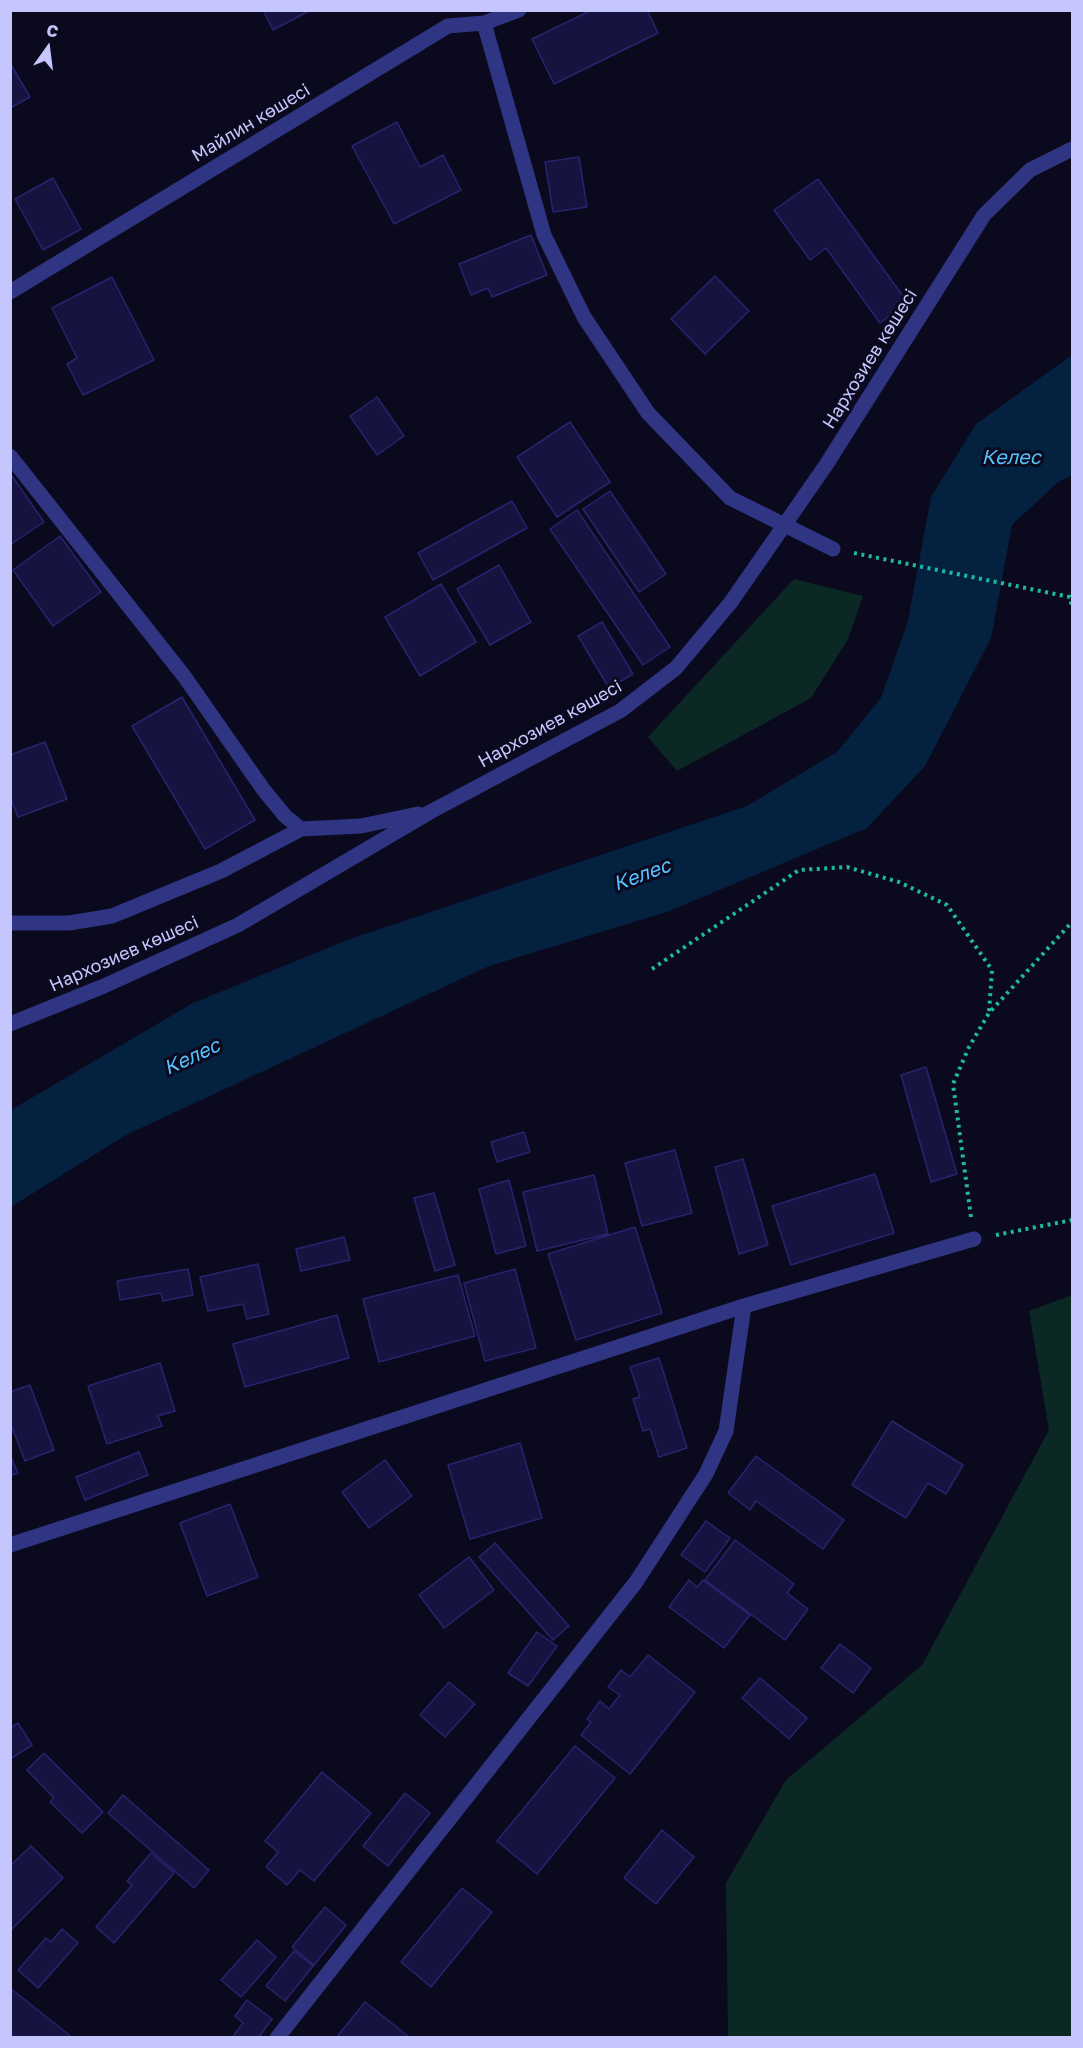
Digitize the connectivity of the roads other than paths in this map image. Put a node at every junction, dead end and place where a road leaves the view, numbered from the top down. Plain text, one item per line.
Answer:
1 (519, 10) edge
2 (484, 23) junction
3 (1072, 149) edge
4 (10, 291) edge
5 (10, 456) edge
6 (784, 526) junction
7 (833, 549) road end
8 (430, 812) junction
9 (301, 829) junction
10 (10, 923) edge
11 (10, 1024) edge
12 (974, 1239) road end
13 (744, 1306) junction
14 (10, 1545) edge
15 (277, 2037) edge

1 - 2 street, Майлин көшесі
2 - 4 street, Майлин көшесі
2 - 6 street
3 - 6 street, Нархозиев көшесі
5 - 9 street
6 - 7 street
6 - 8 street, Нархозиев көшесі
8 - 9 street
8 - 11 street, Нархозиев көшесі
9 - 10 street
12 - 13 street
13 - 14 street
13 - 15 street

